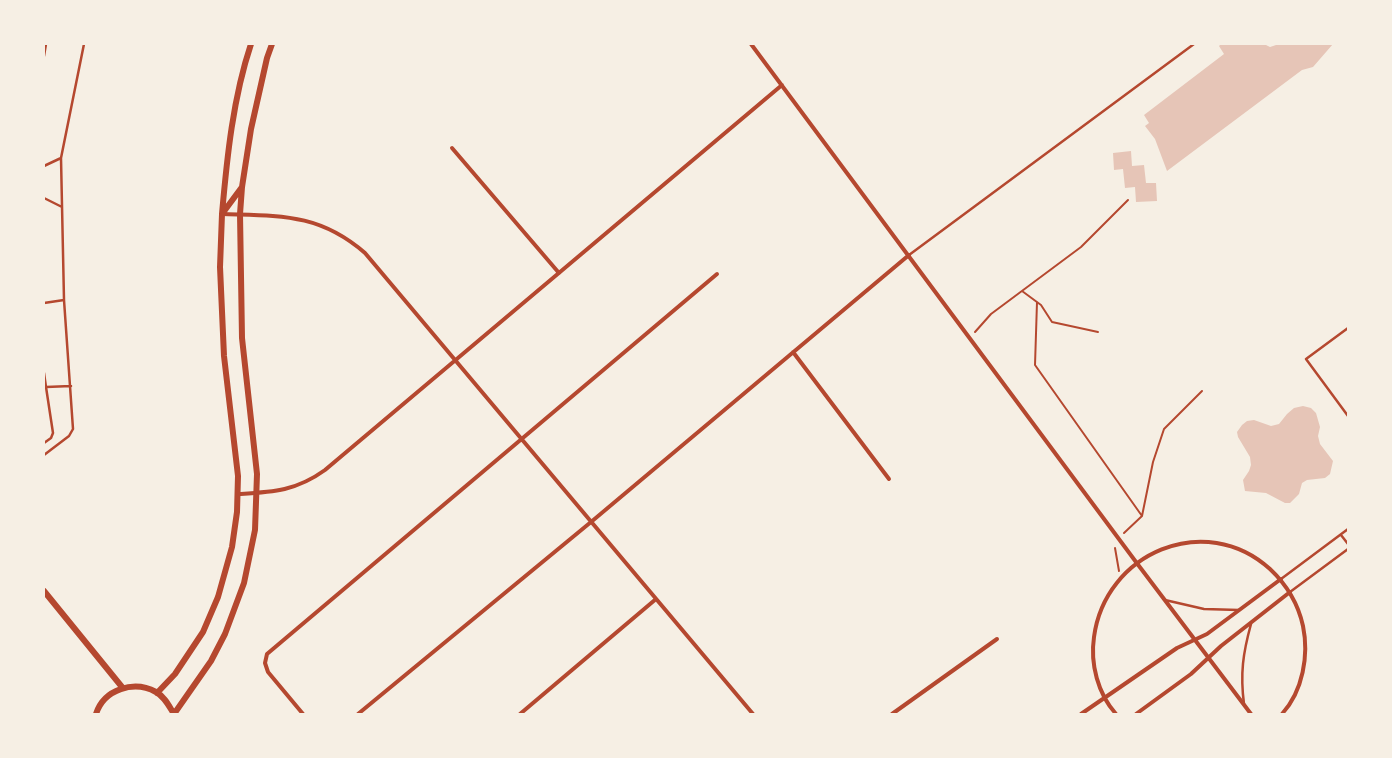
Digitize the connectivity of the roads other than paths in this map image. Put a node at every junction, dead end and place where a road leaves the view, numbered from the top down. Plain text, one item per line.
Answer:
1 (46, 44) edge
2 (84, 44) edge
3 (251, 44) edge
4 (272, 44) edge
5 (752, 44) edge
6 (1194, 44) edge
7 (44, 56) edge
8 (782, 85) junction
9 (452, 148) dead end
10 (61, 158) junction
11 (44, 166) edge
12 (242, 187) junction
13 (44, 198) edge
14 (62, 207) junction
15 (222, 214) junction
16 (240, 214) junction
17 (909, 254) junction
18 (559, 273) junction
19 (717, 274) dead end
20 (64, 300) junction
21 (44, 303) edge
22 (1348, 328) edge
23 (793, 352) junction
24 (454, 360) junction
25 (44, 373) edge
26 (71, 386) junction
27 (46, 387) junction
28 (1348, 416) edge
29 (521, 440) junction
30 (44, 443) edge
31 (44, 455) edge
32 (889, 479) dead end
33 (258, 493) junction
34 (239, 494) junction
35 (591, 522) junction
36 (1348, 529) edge
37 (1341, 534) junction
38 (1348, 544) edge
39 (1348, 549) edge
40 (1136, 562) junction
41 (1281, 579) junction
42 (44, 591) edge
43 (1290, 592) junction
44 (656, 599) junction
45 (1165, 600) junction
46 (1239, 610) junction
47 (1251, 623) junction
48 (997, 639) dead end
49 (1195, 639) junction
50 (1209, 658) junction
51 (122, 687) junction
52 (157, 693) junction
53 (1104, 697) junction
54 (1244, 704) junction
55 (96, 714) edge
56 (174, 714) edge
57 (303, 714) edge
58 (358, 714) edge
59 (520, 714) edge
60 (753, 714) edge
61 (892, 714) edge
62 (1081, 714) edge
63 (1116, 714) edge
64 (1136, 714) edge
65 (1251, 714) edge
66 (1282, 714) edge

1 - 7 lane
2 - 10 lane
3 - 15 street
4 - 12 street
5 - 8 street
6 - 17 lane
8 - 17 street
8 - 18 street
9 - 18 street
10 - 11 lane
10 - 14 lane
12 - 15 street
12 - 16 street
13 - 14 lane
14 - 20 lane
15 - 16 street
15 - 34 street
16 - 24 street
16 - 33 street
17 - 23 street
17 - 40 street
18 - 24 street
19 - 29 street
20 - 21 lane
20 - 26 lane
22 - 28 lane
23 - 32 street
23 - 35 street
24 - 29 street
24 - 33 street
25 - 27 lane
26 - 27 lane
26 - 31 lane
27 - 30 lane
29 - 35 street
29 - 57 street
33 - 34 street
33 - 56 street
34 - 52 street
35 - 44 street
35 - 58 street
36 - 37 lane
37 - 38 lane
37 - 41 lane
39 - 43 lane
40 - 41 street
40 - 45 street
40 - 53 street
41 - 43 street
41 - 46 street
42 - 51 street
43 - 47 street
43 - 66 street
44 - 59 street
44 - 60 street
45 - 46 lane
45 - 49 street
46 - 49 street
47 - 50 street
47 - 54 lane
48 - 61 street
49 - 50 street
49 - 53 street
50 - 54 street
50 - 64 street
51 - 52 street
51 - 55 street
52 - 56 street
53 - 62 street
53 - 63 street
54 - 65 street

